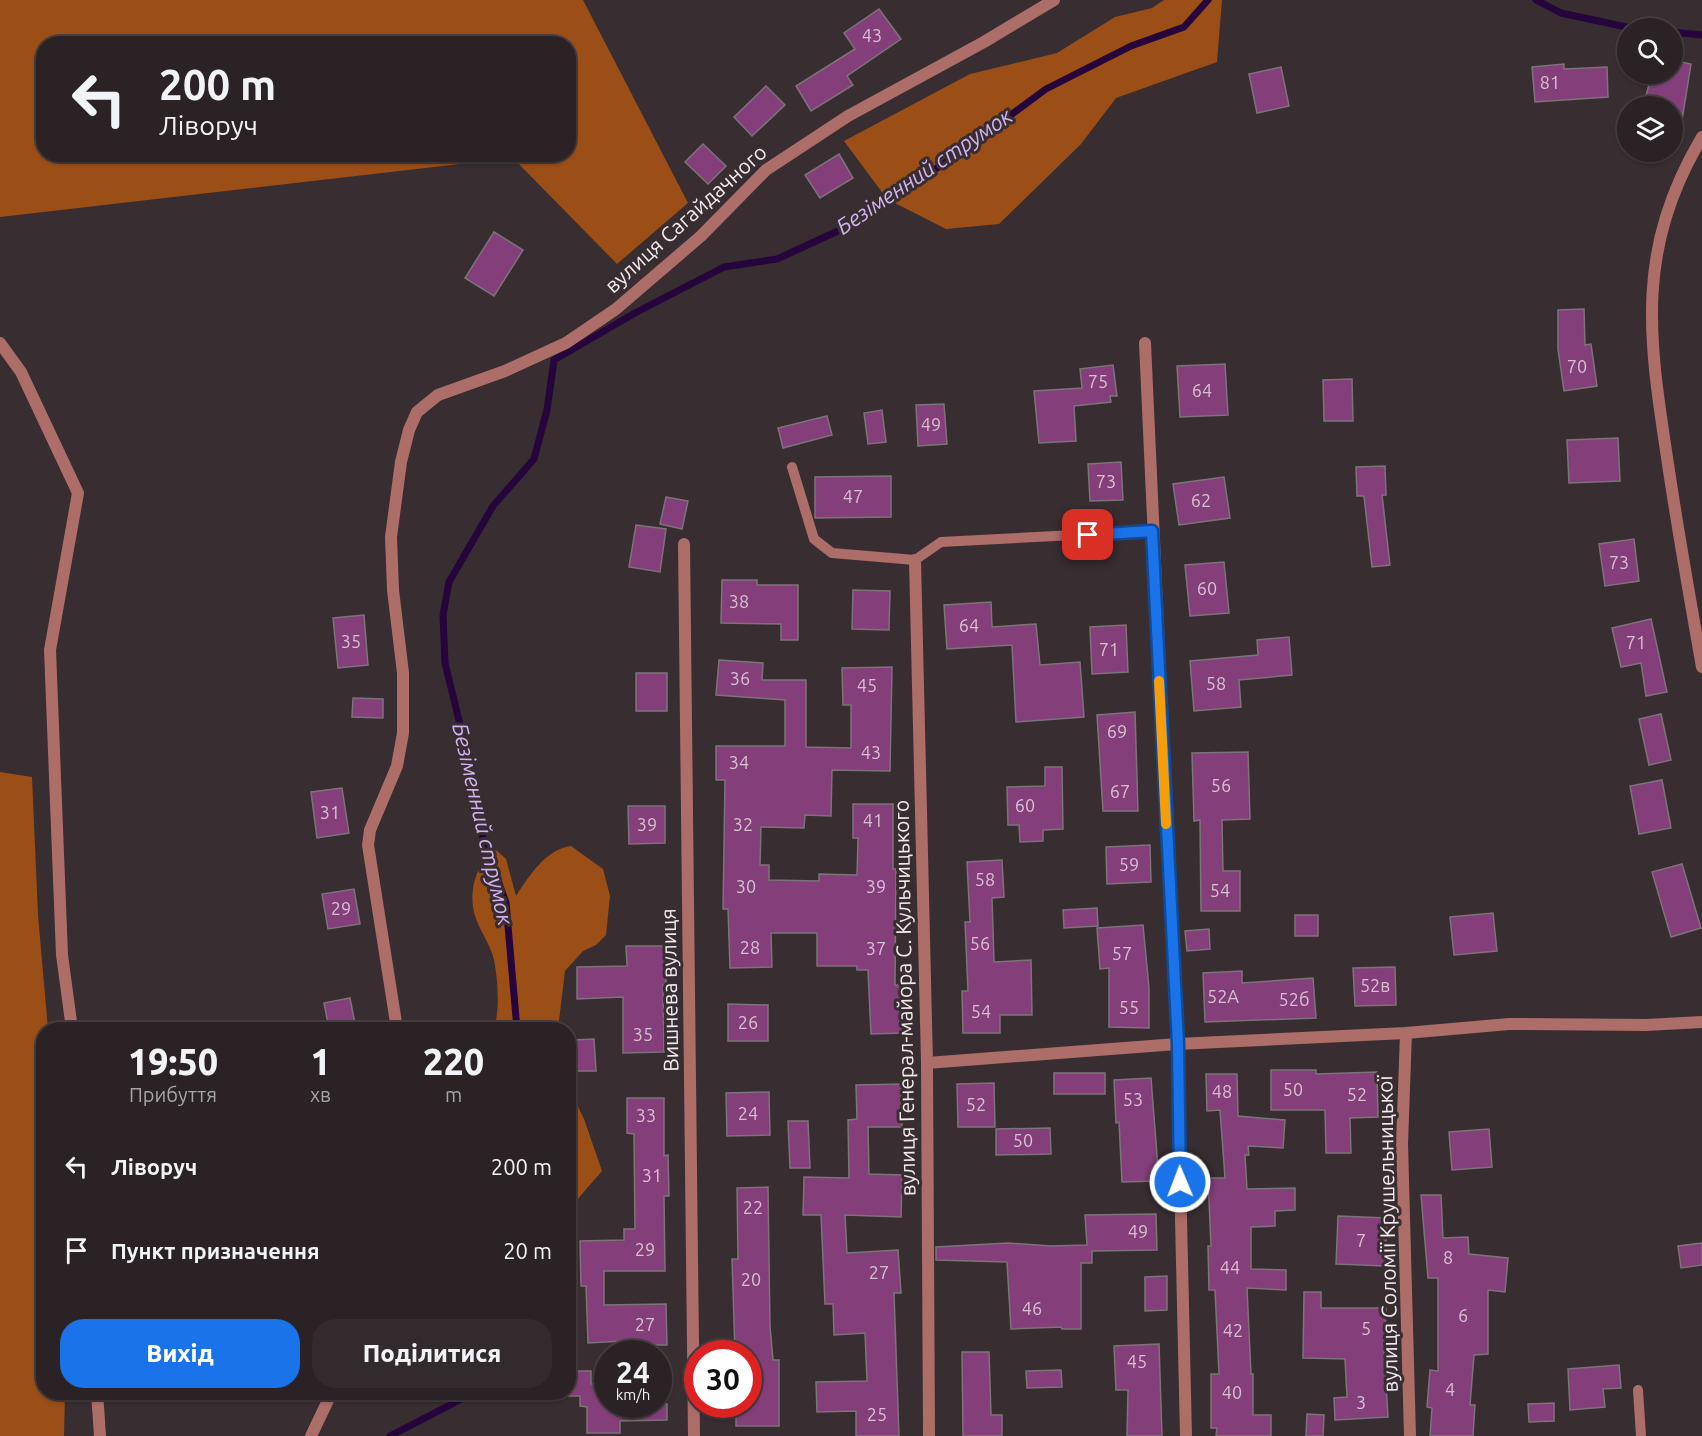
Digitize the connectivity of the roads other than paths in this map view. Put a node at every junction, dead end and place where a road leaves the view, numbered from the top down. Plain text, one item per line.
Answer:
1 (1054, 0) edge
2 (1702, 137) edge
3 (0, 343) edge
4 (1145, 343) dead end
5 (792, 467) dead end
6 (1152, 531) junction
7 (684, 544) dead end
8 (915, 560) junction
9 (1702, 667) edge
10 (71, 1022) edge
11 (396, 1022) edge
12 (1702, 1023) edge
13 (1406, 1033) junction
14 (1178, 1044) junction
15 (927, 1063) junction
16 (1638, 1390) dead end
17 (98, 1400) edge
18 (328, 1400) edge
19 (100, 1436) edge
20 (310, 1436) edge
21 (694, 1436) edge
22 (930, 1436) edge
23 (1186, 1436) edge
24 (1410, 1436) edge
25 (1641, 1436) edge

1 - 11 street, вулиця Сагайдачного
2 - 9 street
3 - 10 street
4 - 6 street
5 - 8 lane
6 - 8 lane
6 - 14 street
7 - 21 street, Вишнева вулиця
8 - 15 street, вулиця Генерал-майора С. Кульчицького
12 - 13 street
13 - 14 street
13 - 24 street, вулиця Соломії Крушельницької
14 - 15 street
14 - 23 street
15 - 22 street, вулиця Генерал-майора С. Кульчицького
16 - 25 lane
17 - 19 street
18 - 20 street

